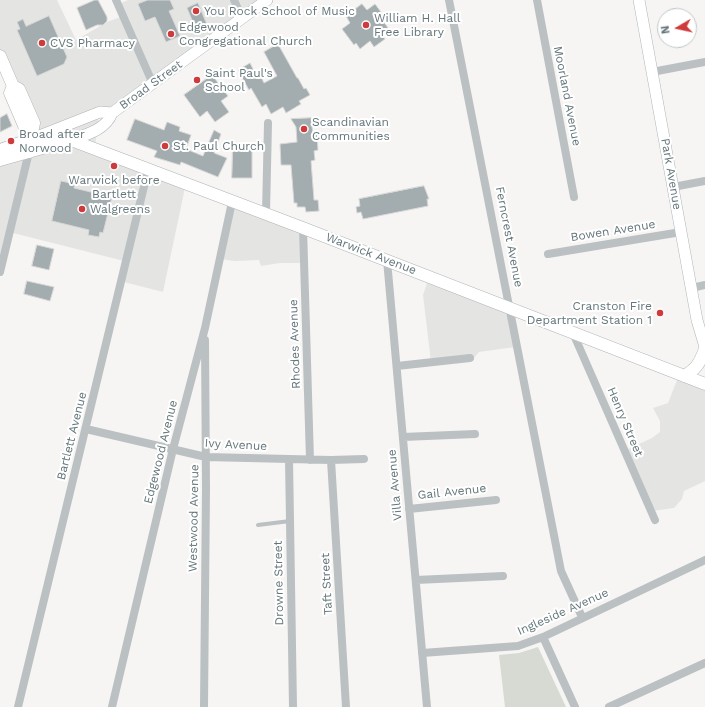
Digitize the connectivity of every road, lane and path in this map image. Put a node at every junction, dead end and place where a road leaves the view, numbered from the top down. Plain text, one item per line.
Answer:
1 (116, 0) edge
2 (234, 0) edge
3 (267, 0) edge
4 (450, 0) edge
5 (537, 0) edge
6 (639, 0) edge
7 (242, 18) junction
8 (0, 56) edge
9 (705, 62) edge
10 (652, 72) junction
11 (152, 84) junction
12 (112, 113) junction
13 (268, 124) dead end
14 (33, 135) junction
15 (70, 140) junction
16 (0, 150) edge
17 (29, 152) junction
18 (0, 160) edge
19 (148, 170) junction
20 (705, 181) edge
21 (673, 187) junction
22 (574, 197) dead end
23 (232, 202) junction
24 (266, 214) junction
25 (303, 228) junction
26 (681, 232) junction
27 (548, 254) dead end
28 (387, 260) junction
29 (0, 272) edge
30 (705, 285) edge
31 (692, 288) junction
32 (511, 308) junction
33 (205, 328) junction
34 (573, 333) junction
35 (705, 348) edge
36 (470, 358) dead end
37 (396, 366) junction
38 (684, 376) junction
39 (705, 384) edge
40 (86, 429) junction
41 (474, 434) dead end
42 (403, 437) junction
43 (173, 449) junction
44 (206, 457) junction
45 (289, 459) junction
46 (364, 459) dead end
47 (310, 460) junction
48 (332, 460) junction
49 (496, 500) dead end
50 (409, 508) junction
51 (655, 520) dead end
52 (290, 521) junction
53 (258, 525) dead end
54 (705, 560) edge
55 (503, 576) dead end
56 (416, 580) junction
57 (582, 617) junction
58 (542, 637) junction
59 (422, 653) junction
60 (705, 664) edge
61 (18, 707) edge
62 (112, 707) edge
63 (204, 707) edge
64 (293, 707) edge
65 (346, 707) edge
66 (427, 707) edge
67 (575, 707) edge
68 (610, 707) edge

1 - 11 street
2 - 7 street
3 - 7 main road, Broad Street
4 - 32 street, Ferncrest Avenue
5 - 22 street, Moorland Avenue
6 - 10 main road, Park Avenue
7 - 11 main road, Broad Street
8 - 14 main road
9 - 10 street
10 - 21 main road, Park Avenue
11 - 12 main road, Broad Street
12 - 14 main road, Broad Street
12 - 15 main road, Broad Street
13 - 24 street
14 - 15 main road, Warwick Avenue
14 - 16 main road, Broad Street
14 - 17 main road
15 - 17 main road, Broad Street
15 - 19 main road, Warwick Avenue
17 - 18 main road, Broad Street
17 - 29 street
19 - 23 main road, Warwick Avenue
19 - 40 street, Bartlett Avenue
20 - 21 street
21 - 26 main road, Park Avenue
23 - 24 main road, Warwick Avenue
23 - 33 street, Edgewood Avenue
24 - 25 main road, Warwick Avenue
25 - 28 main road, Warwick Avenue
25 - 47 street, Rhodes Avenue
26 - 27 street, Bowen Avenue
26 - 31 main road, Park Avenue
28 - 32 main road, Warwick Avenue
28 - 37 street, Villa Avenue
30 - 31 street
31 - 35 main road, Park Avenue
32 - 34 main road, Warwick Avenue
32 - 57 street, Ferncrest Avenue
33 - 43 street, Edgewood Avenue
33 - 44 street, Westwood Avenue
34 - 38 main road, Warwick Avenue
34 - 51 street, Henry Street
35 - 38 main road
36 - 37 street
37 - 42 street, Villa Avenue
38 - 39 main road, Warwick Avenue
40 - 43 street, Ivy Avenue
40 - 61 street, Bartlett Avenue
41 - 42 street
42 - 50 street, Villa Avenue
43 - 44 street, Ivy Avenue
43 - 62 street, Edgewood Avenue
44 - 45 street, Ivy Avenue
44 - 63 street, Westwood Avenue
45 - 47 street, Ivy Avenue
45 - 52 street, Drowne Street
46 - 48 street, Ivy Avenue
47 - 48 street, Ivy Avenue
48 - 65 street, Taft Street
49 - 50 street, Gail Avenue
50 - 56 street, Villa Avenue
52 - 53 lane
52 - 64 street, Drowne Street
54 - 57 street, Ingleside Avenue
55 - 56 street
56 - 59 street, Villa Avenue
57 - 58 street, Ingleside Avenue
58 - 59 street, Ingleside Avenue
58 - 67 street
59 - 66 street, Villa Avenue
60 - 68 street

